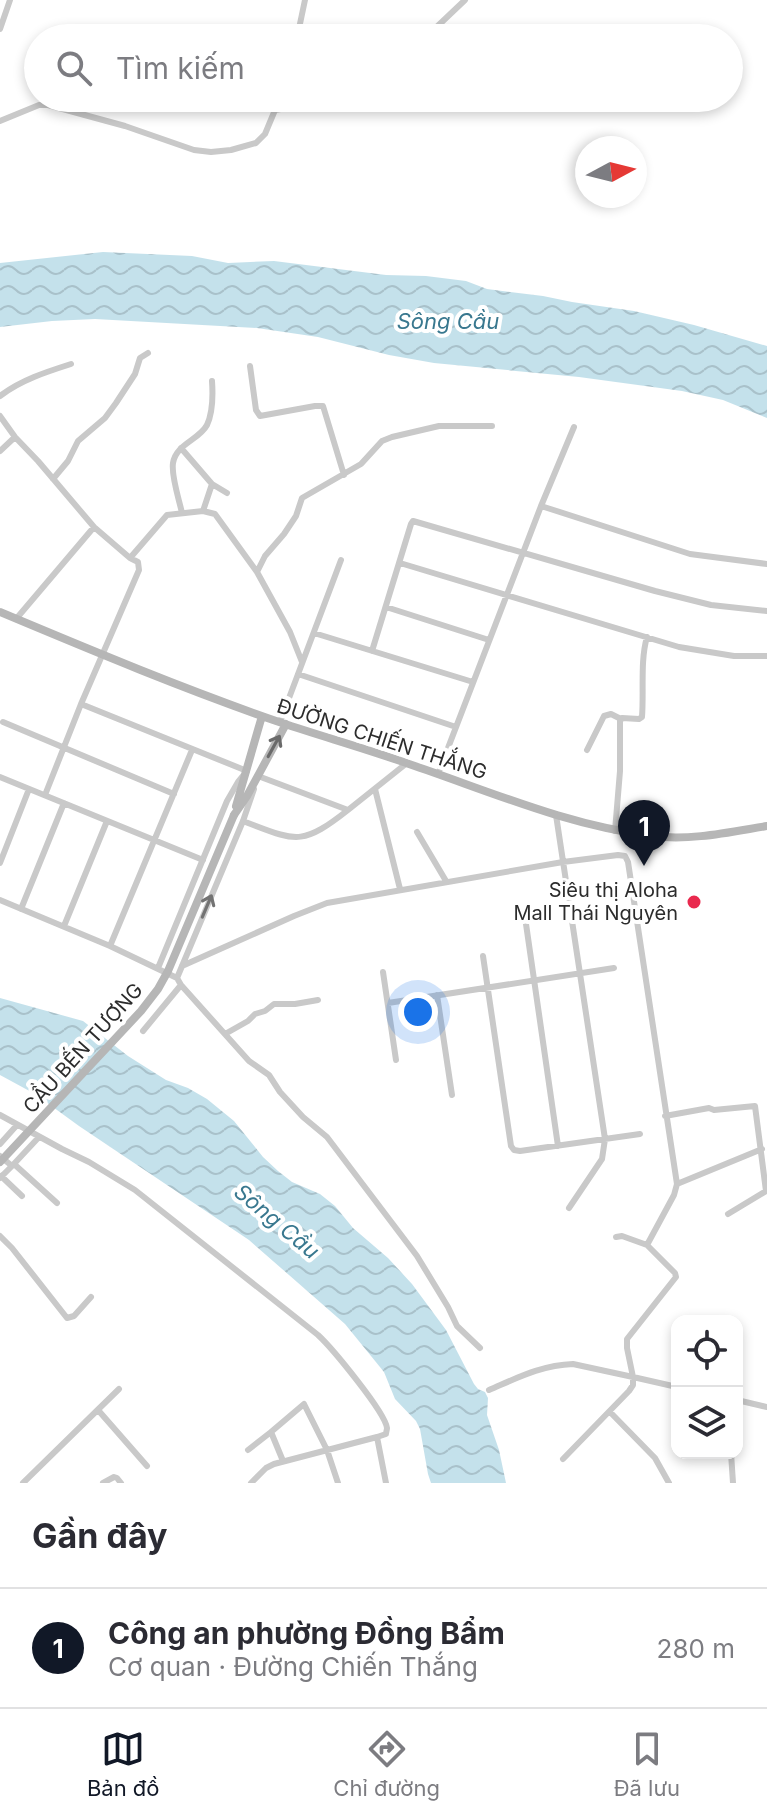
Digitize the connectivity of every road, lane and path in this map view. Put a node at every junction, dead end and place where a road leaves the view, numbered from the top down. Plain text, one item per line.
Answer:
1 (10, 0) edge
2 (305, 0) edge
3 (465, 0) edge
4 (300, 24) edge
5 (440, 24) edge
6 (0, 29) edge
7 (24, 111) edge
8 (74, 112) edge
9 (274, 112) edge
10 (0, 121) edge
11 (148, 353) dead end
12 (71, 364) dead end
13 (250, 366) dead end
14 (212, 381) dead end
15 (0, 396) edge
16 (0, 416) edge
17 (492, 426) dead end
18 (574, 427) dead end
19 (15, 437) junction
20 (181, 448) junction
21 (0, 451) edge
22 (344, 475) junction
23 (53, 479) junction
24 (212, 484) junction
25 (227, 493) dead end
26 (541, 506) junction
27 (203, 511) junction
28 (182, 513) junction
29 (94, 527) junction
30 (523, 553) junction
31 (130, 558) junction
32 (341, 560) dead end
33 (400, 563) junction
34 (767, 564) edge
35 (257, 572) junction
36 (507, 594) junction
37 (386, 607) junction
38 (767, 611) edge
39 (1, 615) edge
40 (16, 619) junction
41 (314, 633) junction
42 (647, 637) junction
43 (489, 640) junction
44 (372, 651) junction
45 (103, 656) junction
46 (767, 656) edge
47 (302, 662) junction
48 (298, 674) junction
49 (473, 682) junction
50 (81, 704) junction
51 (262, 716) junction
52 (621, 719) junction
53 (3, 722) dead end
54 (283, 723) junction
55 (456, 727) junction
56 (63, 748) junction
57 (192, 750) junction
58 (587, 750) dead end
59 (407, 763) junction
60 (247, 771) junction
61 (438, 774) junction
62 (258, 776) junction
63 (0, 777) edge
64 (29, 789) junction
65 (375, 789) junction
66 (174, 794) junction
67 (45, 795) junction
68 (64, 803) junction
69 (348, 810) junction
70 (234, 815) junction
71 (556, 815) junction
72 (107, 821) junction
73 (243, 821) junction
74 (767, 826) edge
75 (615, 831) junction
76 (417, 832) dead end
77 (155, 840) junction
78 (203, 860) junction
79 (563, 862) junction
80 (0, 863) edge
81 (446, 881) junction
82 (400, 889) junction
83 (0, 900) edge
84 (21, 909) junction
85 (525, 917) dead end
86 (64, 926) junction
87 (110, 946) junction
88 (483, 956) dead end
89 (182, 966) junction
90 (158, 968) junction
91 (614, 968) dead end
92 (383, 972) dead end
93 (580, 973) junction
94 (534, 980) junction
95 (179, 982) junction
96 (488, 987) junction
97 (437, 995) junction
98 (318, 1000) dead end
99 (388, 1003) junction
100 (143, 1031) dead end
101 (225, 1034) junction
102 (396, 1060) dead end
103 (452, 1095) dead end
104 (0, 1115) edge
105 (665, 1116) junction
106 (17, 1125) junction
107 (640, 1134) dead end
108 (39, 1137) junction
109 (605, 1139) junction
110 (0, 1144) edge
111 (558, 1146) junction
112 (762, 1149) junction
113 (0, 1156) edge
114 (0, 1162) edge
115 (13, 1165) junction
116 (1, 1177) edge
117 (677, 1184) junction
118 (22, 1196) dead end
119 (57, 1203) dead end
120 (569, 1208) dead end
121 (728, 1214) dead end
122 (0, 1236) edge
123 (616, 1237) dead end
124 (647, 1245) junction
125 (91, 1297) dead end
126 (480, 1348) dead end
127 (633, 1377) junction
128 (671, 1386) edge
129 (119, 1389) dead end
130 (489, 1390) dead end
131 (743, 1401) edge
132 (767, 1407) edge
133 (98, 1410) junction
134 (610, 1412) junction
135 (271, 1432) junction
136 (377, 1437) junction
137 (248, 1450) dead end
138 (327, 1450) junction
139 (563, 1459) dead end
140 (731, 1459) edge
141 (283, 1461) junction
142 (147, 1466) dead end
143 (23, 1483) edge
144 (103, 1483) edge
145 (121, 1483) edge
146 (251, 1483) edge
147 (338, 1483) edge
148 (386, 1483) edge
149 (669, 1483) edge
150 (733, 1483) edge

1 - 6 street
2 - 4 street
3 - 5 street
7 - 10 street
8 - 9 street
11 - 23 street
12 - 15 street
13 - 22 street
14 - 20 street
16 - 19 street
17 - 22 street
18 - 26 street
19 - 21 street
19 - 23 street
20 - 24 street
20 - 28 street
22 - 35 street
23 - 29 street
24 - 25 street
24 - 27 street
26 - 30 street
26 - 34 street
27 - 28 street
27 - 35 street
28 - 31 street
29 - 31 street
29 - 40 street
30 - 33 street
30 - 36 street
30 - 38 street
31 - 45 street
32 - 41 street
33 - 36 street
33 - 37 street
35 - 47 street
36 - 42 street
36 - 43 street
37 - 43 street
37 - 44 street
39 - 40 main road, ĐƯỜNG CHIẾN THẮNG
40 - 45 main road, ĐƯỜNG CHIẾN THẮNG
41 - 44 street
41 - 47 street
42 - 46 street
42 - 52 street
43 - 49 street
44 - 49 street
45 - 50 street
45 - 51 main road, ĐƯỜNG CHIẾN THẮNG
47 - 48 street
48 - 54 street
48 - 55 street
49 - 55 street
50 - 56 street
50 - 57 street
51 - 54 main road, ĐƯỜNG CHIẾN THẮNG
51 - 60 main road
52 - 58 street
52 - 75 street
53 - 56 street
54 - 59 main road, ĐƯỜNG CHIẾN THẮNG
62 -> 54 main road
55 - 61 street
56 - 66 street
56 - 67 street
57 - 60 street
57 - 66 street
59 - 61 main road, ĐƯỜNG CHIẾN THẮNG
59 - 65 street
60 - 70 main road
60 - 78 street
61 - 71 main road, ĐƯỜNG CHIẾN THẮNG
62 - 69 street
62 - 70 main road
62 - 73 street
63 - 64 street
64 - 67 street
64 - 80 street
65 - 69 street
65 - 82 street
66 - 77 street
67 - 68 street
68 - 72 street
68 - 84 street
69 - 73 street
70 - 114 main road, CẦU BẾN TƯỢNG, bridge
71 - 75 main road, ĐƯỜNG CHIẾN THẮNG
71 - 79 street
72 - 77 street
72 - 86 street
89 -> 73 street
74 - 75 main road, ĐƯỜNG CHIẾN THẮNG
76 - 81 street
77 - 78 street
77 - 87 street
78 - 90 street
79 - 81 street
79 - 93 street
79 - 105 street
81 - 82 street
82 - 89 street
83 - 84 street
84 - 86 street
85 - 94 street
86 - 87 street
87 - 90 street
88 - 96 street
89 - 95 street
90 - 95 street
91 - 93 street
92 - 99 street
93 - 94 street
93 - 109 street
94 - 96 street
94 - 111 street
95 - 100 street
95 - 101 street
96 - 97 street
96 - 111 street
97 - 99 street
97 - 103 street
98 - 101 street
99 - 102 street
101 - 126 street
104 - 106 street
105 - 112 street
105 - 117 street
106 - 108 street
106 - 110 street
107 - 109 street
108 - 115 street
108 - 136 street
109 - 111 street
109 - 120 street
112 - 117 street
112 - 121 street
113 - 115 street
115 - 116 street
115 - 119 street
116 - 118 street
117 - 124 street
122 - 125 street
123 - 124 street
124 - 127 street
127 - 128 street
127 - 130 street
127 - 134 street
129 - 133 street
131 - 132 street
133 - 142 street
133 - 143 street
134 - 139 street
134 - 149 street
135 - 137 street
135 - 138 street
135 - 141 street
136 - 138 street
136 - 148 street
138 - 141 street
138 - 147 street
140 - 150 street
141 - 146 street
144 - 145 street

